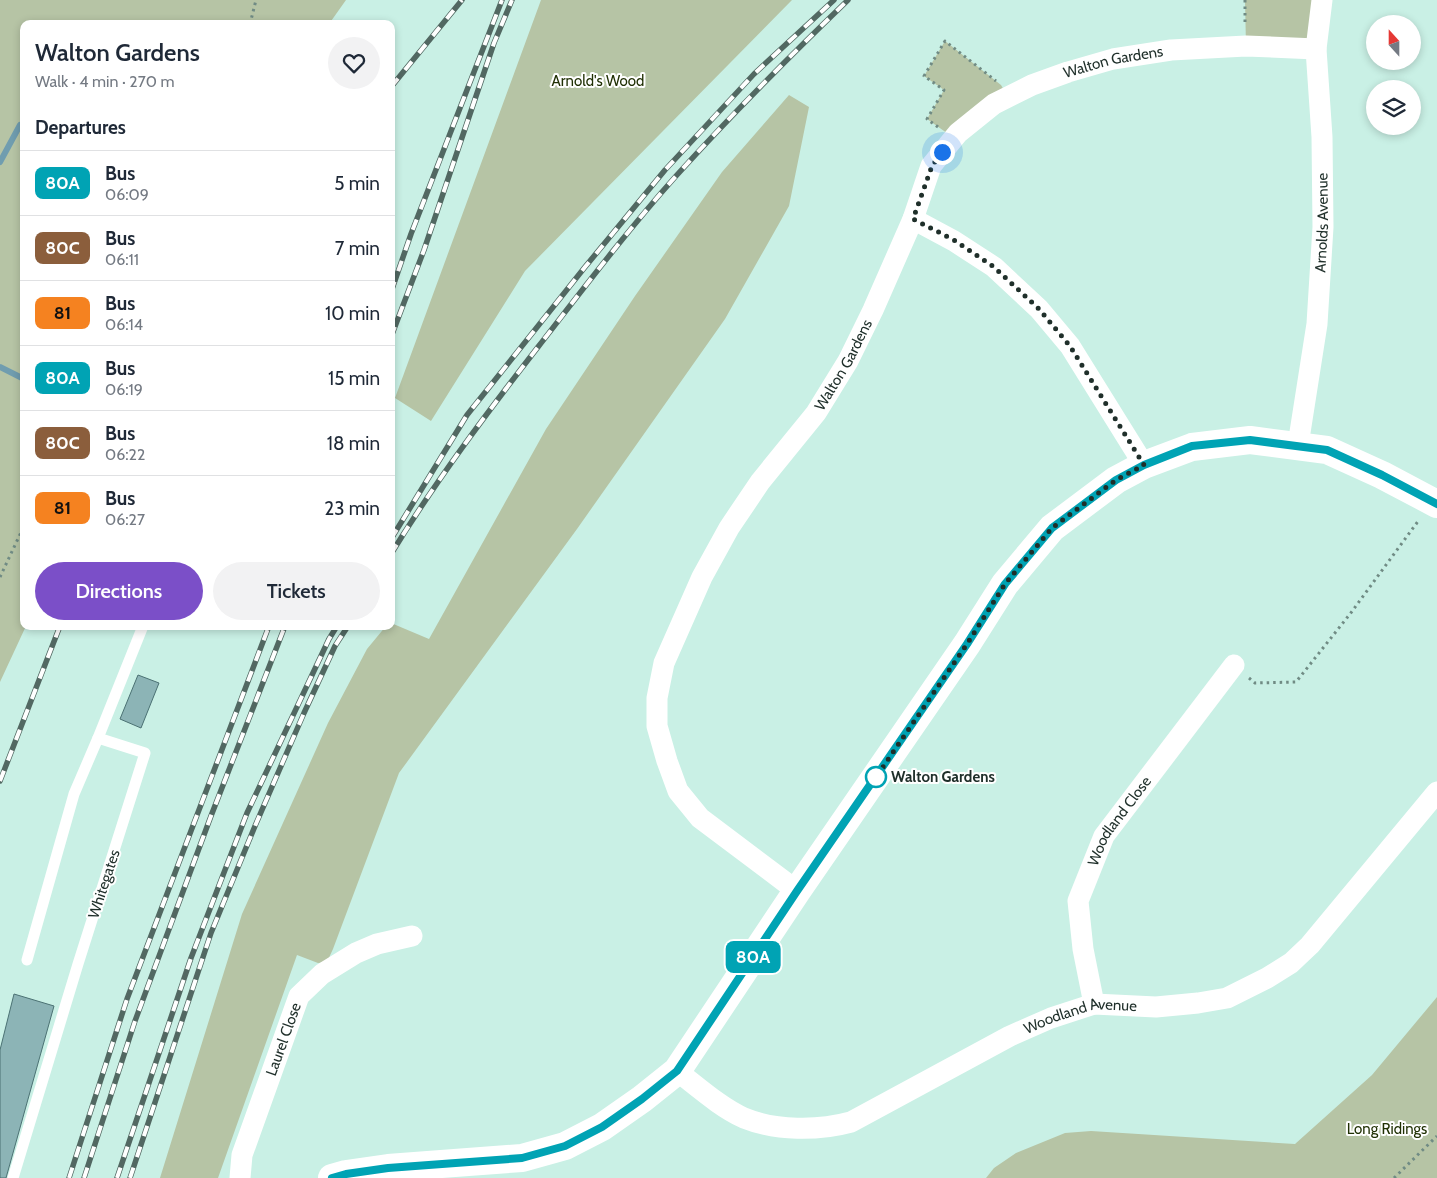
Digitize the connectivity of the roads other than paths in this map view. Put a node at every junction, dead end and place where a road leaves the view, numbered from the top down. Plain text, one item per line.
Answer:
1 (1322, 0) edge
2 (1316, 49) junction
3 (913, 219) junction
4 (1298, 445) junction
5 (1144, 465) junction
6 (1435, 503) edge
7 (141, 630) edge
8 (1234, 665) road end
9 (98, 738) junction
10 (1437, 792) edge
11 (797, 891) junction
12 (412, 936) dead end
13 (27, 960) dead end
14 (1094, 1004) junction
15 (677, 1071) junction
16 (13, 1178) edge
17 (240, 1178) edge
18 (332, 1178) edge

1 - 2 street, Arnolds Avenue
2 - 3 street, Walton Gardens
2 - 4 street, Arnolds Avenue
3 - 5 street
3 - 11 street, Walton Gardens
4 - 5 street
4 - 6 street
5 - 11 street
7 - 9 lane
8 - 14 street, Woodland Close
9 - 13 lane
9 - 16 lane, Whitegates
10 - 14 street, Woodland Avenue
11 - 15 street
12 - 17 street, Laurel Close
14 - 15 street, Woodland Avenue
15 - 18 street

